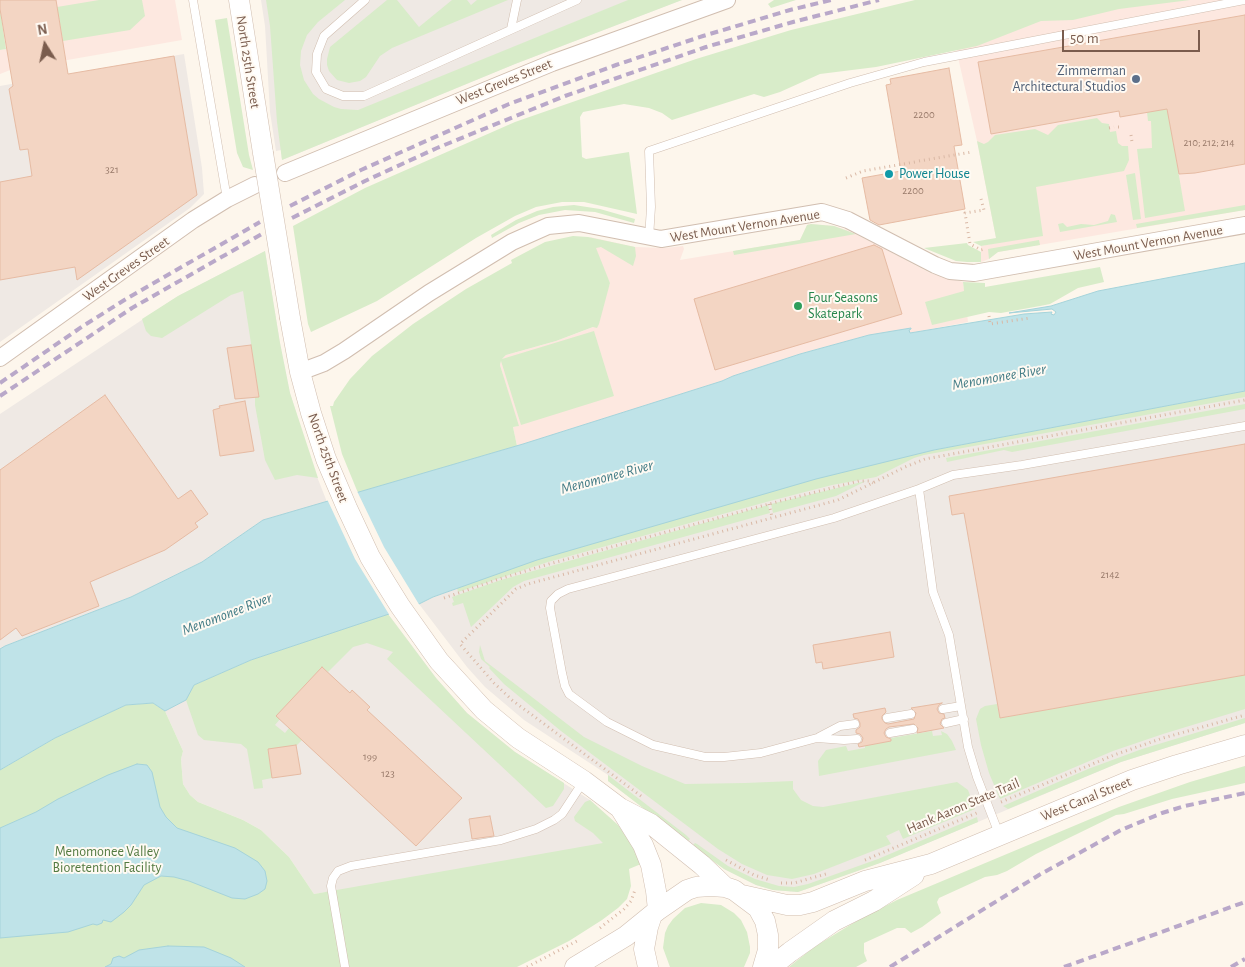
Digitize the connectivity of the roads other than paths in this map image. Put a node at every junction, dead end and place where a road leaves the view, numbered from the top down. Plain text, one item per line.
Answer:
1 (193, 0) edge
2 (238, 0) edge
3 (365, 0) edge
4 (516, 0) edge
5 (577, 0) edge
6 (727, 0) edge
7 (1245, 0) edge
8 (511, 30) junction
9 (285, 173) dead end
10 (254, 185) dead end
11 (227, 199) junction
12 (1245, 225) edge
13 (649, 238) junction
14 (0, 358) edge
15 (300, 372) junction
16 (1245, 426) edge
17 (919, 489) junction
18 (961, 706) junction
19 (943, 709) dead end
20 (911, 714) dead end
21 (887, 718) dead end
22 (964, 719) junction
23 (946, 723) dead end
24 (855, 724) dead end
25 (913, 729) dead end
26 (890, 733) dead end
27 (817, 738) junction
28 (857, 739) dead end
29 (1245, 745) edge
30 (584, 781) junction
31 (620, 808) junction
32 (1000, 835) junction
33 (930, 864) junction
34 (734, 891) junction
35 (655, 912) junction
36 (345, 967) edge
37 (575, 967) edge
38 (648, 967) edge
39 (763, 967) edge
40 (771, 967) edge

1 - 11 lane
2 - 15 street, North 25th Street, bridge
3 - 8 lane
4 - 8 lane
5 - 8 lane
6 - 9 street, West Greves Street
7 - 13 lane
10 - 11 street, West Greves Street
11 - 14 street, West Greves Street
12 - 13 street, West Mount Vernon Avenue
13 - 15 street, West Mount Vernon Avenue
15 - 30 street, North 25th Street
16 - 17 lane
17 - 18 lane
17 - 27 lane
18 - 19 lane
18 - 22 lane
20 - 21 lane
22 - 23 lane
22 - 32 lane
24 - 27 lane
25 - 26 lane
27 - 28 lane
29 - 32 street, West Canal Street
30 - 31 street, North 25th Street
30 - 36 lane
31 - 34 street, North 25th Street
31 - 35 street, North 25th Street
32 - 33 street, West Canal Street
33 - 34 street, West Canal Street
33 - 40 street, West Canal Street
34 - 35 street
34 - 39 street, North 25th Street
35 - 37 street
35 - 38 street

